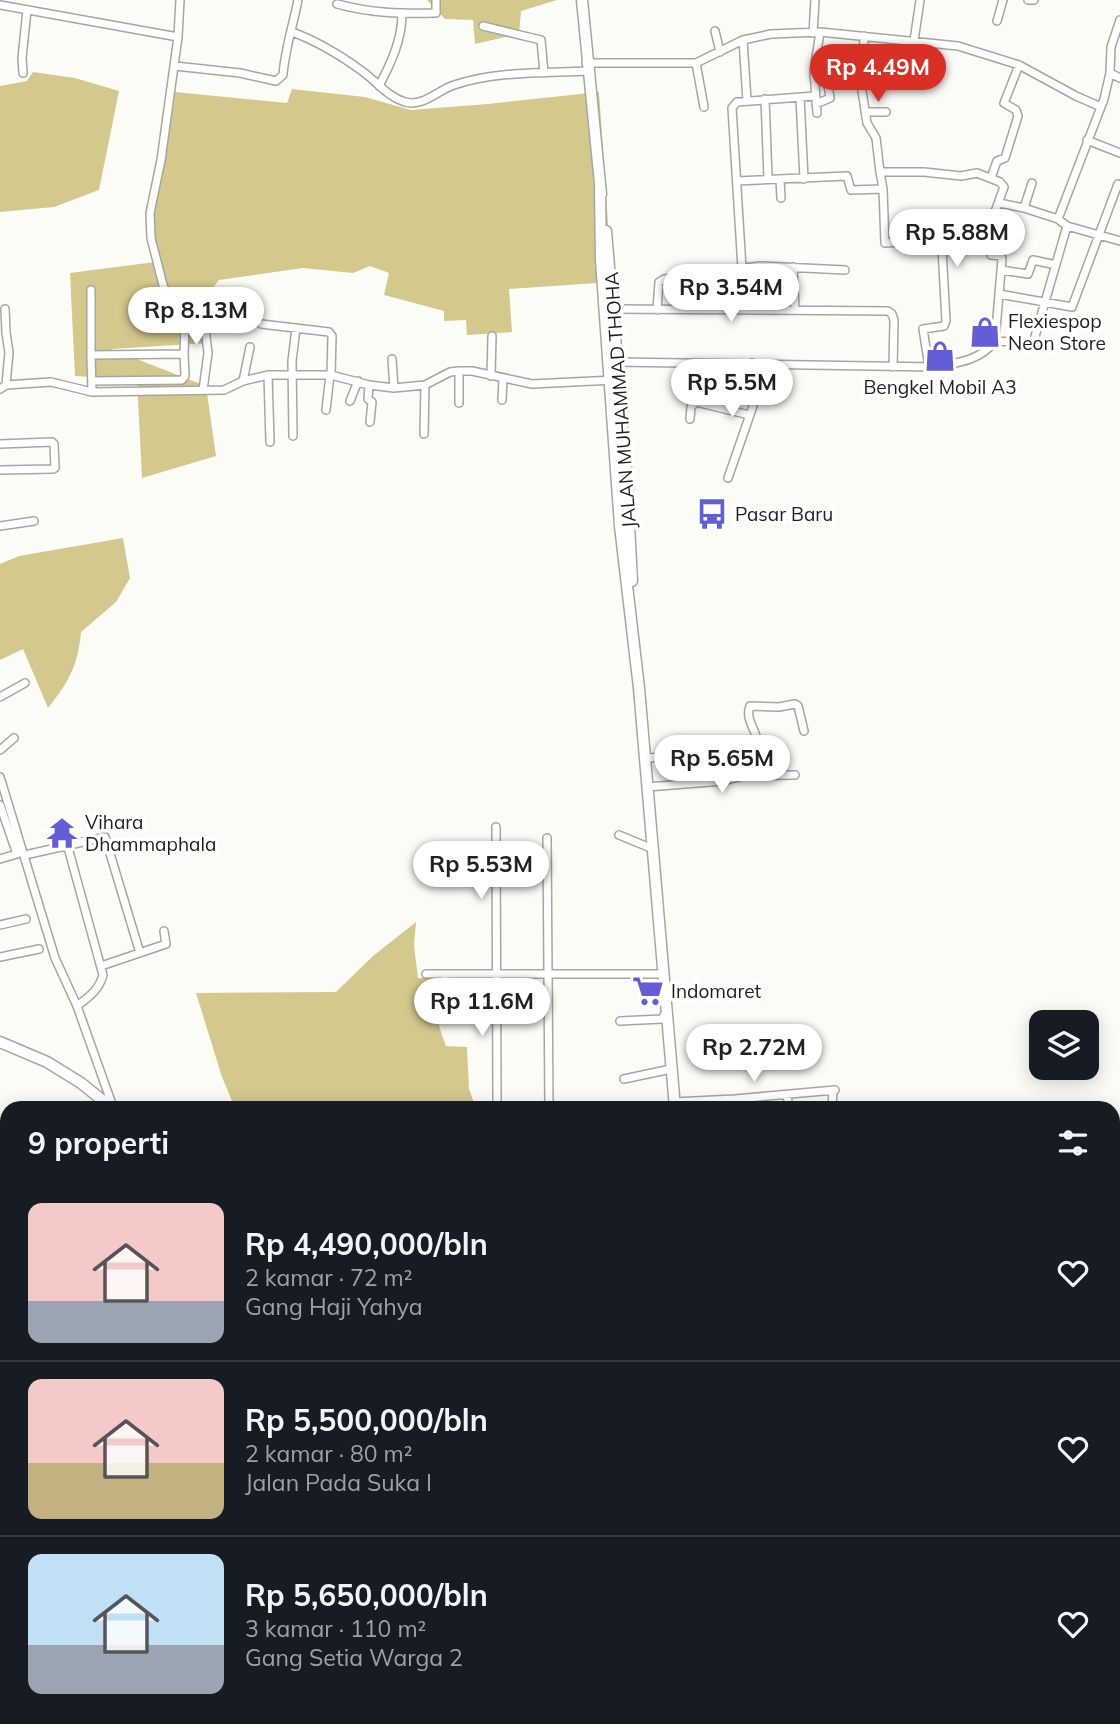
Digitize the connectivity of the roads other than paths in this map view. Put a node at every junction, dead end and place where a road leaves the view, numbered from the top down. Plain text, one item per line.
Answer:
1 (180, 0) edge
2 (296, 0) edge
3 (436, 0) edge
4 (582, 0) edge
5 (816, 0) edge
6 (920, 0) edge
7 (1003, 0) edge
8 (1028, 0) edge
9 (1034, 0) edge
10 (337, 4) dead end
11 (0, 5) edge
12 (27, 9) junction
13 (402, 14) junction
14 (1120, 20) edge
15 (997, 21) dead end
16 (484, 26) dead end
17 (715, 31) dead end
18 (292, 32) junction
19 (816, 32) junction
20 (864, 36) junction
21 (178, 37) junction
22 (743, 40) junction
23 (914, 41) junction
24 (720, 52) junction
25 (696, 63) junction
26 (1019, 65) junction
27 (175, 66) junction
28 (587, 67) junction
29 (544, 73) junction
30 (1110, 73) junction
31 (23, 74) dead end
32 (814, 77) junction
33 (1120, 78) edge
34 (379, 86) junction
35 (800, 97) junction
36 (765, 99) junction
37 (816, 100) junction
38 (747, 101) junction
39 (704, 107) dead end
40 (1101, 107) junction
41 (865, 112) junction
42 (886, 112) dead end
43 (817, 113) dead end
44 (1087, 140) junction
45 (1120, 153) edge
46 (150, 159) dead end
47 (161, 160) junction
48 (880, 172) junction
49 (768, 178) junction
50 (991, 178) junction
51 (780, 179) junction
52 (804, 179) junction
53 (737, 181) junction
54 (1032, 183) dead end
55 (1118, 184) dead end
56 (883, 189) junction
57 (781, 198) dead end
58 (999, 203) junction
59 (1024, 208) junction
60 (943, 218) junction
61 (1058, 219) junction
62 (1067, 226) junction
63 (1097, 234) junction
64 (1120, 241) edge
65 (991, 255) dead end
66 (1056, 265) junction
67 (793, 267) junction
68 (742, 268) junction
69 (845, 270) dead end
70 (1001, 270) junction
71 (91, 290) dead end
72 (999, 294) junction
73 (1046, 301) junction
74 (5, 310) dead end
75 (608, 310) junction
76 (657, 310) junction
77 (795, 310) junction
78 (261, 324) dead end
79 (296, 328) junction
80 (185, 330) dead end
81 (492, 336) dead end
82 (995, 341) junction
83 (250, 347) dead end
84 (184, 354) junction
85 (91, 355) junction
86 (393, 359) dead end
87 (617, 362) junction
88 (752, 363) junction
89 (893, 367) junction
90 (929, 367) junction
91 (459, 371) junction
92 (268, 375) junction
93 (293, 375) junction
94 (330, 375) junction
95 (491, 376) junction
96 (503, 379) junction
97 (358, 380) junction
98 (614, 380) junction
99 (93, 381) junction
100 (243, 381) junction
101 (369, 385) junction
102 (425, 385) junction
103 (3, 387) edge
104 (394, 388) junction
105 (202, 390) junction
106 (92, 392) junction
107 (502, 400) dead end
108 (350, 401) dead end
109 (459, 403) dead end
110 (326, 410) dead end
111 (749, 415) junction
112 (690, 419) dead end
113 (370, 422) dead end
114 (424, 435) dead end
115 (293, 436) dead end
116 (270, 442) dead end
117 (0, 444) edge
118 (0, 470) edge
119 (728, 478) dead end
120 (34, 520) dead end
121 (0, 526) edge
122 (25, 683) dead end
123 (0, 697) edge
124 (804, 731) dead end
125 (14, 738) dead end
126 (0, 750) edge
127 (644, 758) junction
128 (795, 775) dead end
129 (0, 777) edge
130 (647, 787) junction
131 (3, 799) edge
132 (496, 827) dead end
133 (619, 835) dead end
134 (547, 838) dead end
135 (67, 844) junction
136 (653, 849) junction
137 (22, 853) junction
138 (0, 859) edge
139 (26, 919) dead end
140 (0, 925) edge
141 (164, 931) dead end
142 (39, 949) dead end
143 (140, 953) junction
144 (0, 957) edge
145 (101, 967) junction
146 (426, 974) dead end
147 (445, 974) junction
148 (664, 974) junction
149 (495, 975) junction
150 (548, 975) junction
151 (78, 1006) junction
152 (667, 1012) junction
153 (446, 1013) dead end
154 (620, 1021) dead end
155 (0, 1042) edge
156 (671, 1069) junction
157 (624, 1079) dead end
158 (787, 1095) junction
159 (101, 1101) edge
160 (105, 1101) edge
161 (498, 1101) dead end
162 (549, 1101) edge
163 (674, 1101) edge
164 (719, 1101) edge
165 (788, 1101) edge
166 (833, 1101) edge

1 - 21 street
2 - 18 street
3 - 13 street
4 - 28 main road, JALAN MUHAMMAD THOHA
5 - 19 street
6 - 23 street
7 - 15 street
8 - 9 street
10 - 13 street
11 - 12 street
12 - 21 street
12 - 31 street
13 - 34 street
14 - 30 street
16 - 29 street
17 - 24 street
18 - 27 street
18 - 34 street
19 - 20 street
19 - 22 street
19 - 32 street
20 - 23 street
20 - 41 street
21 - 27 street
22 - 24 street
22 - 38 street
23 - 26 street
24 - 25 street
25 - 28 street
25 - 39 street
26 - 40 street
26 - 50 street
27 - 47 street
28 - 29 street
28 - 75 main road, JALAN MUHAMMAD THOHA
29 - 34 street
30 - 33 street
30 - 40 street
32 - 37 street
32 - 37 street
35 - 36 street
35 - 37 street
35 - 52 street
36 - 38 street
36 - 49 street
37 - 43 street
38 - 53 street
40 - 44 street
41 - 42 street
41 - 48 street
44 - 45 street
44 - 61 street
46 - 47 street
47 - 105 street
48 - 50 street
48 - 56 street
49 - 51 street
49 - 53 street
50 - 58 street
51 - 52 street
51 - 57 street
52 - 56 street
53 - 68 street
54 - 59 street
55 - 63 street
56 - 60 street
58 - 59 street
58 - 60 street
59 - 61 street
60 - 90 street
61 - 62 street
62 - 63 street
62 - 66 street
63 - 64 street
63 - 73 street
65 - 70 street
66 - 70 street
66 - 73 street
67 - 68 street
67 - 69 street
67 - 77 street
68 - 76 street
70 - 72 street
71 - 85 street
72 - 73 street
72 - 82 street
73 - 82 street
74 - 103 street
75 - 76 street
75 - 87 main road, JALAN MUHAMMAD THOHA
75 - 98 main road, JALAN MUHAMMAD THOHA
76 - 77 street
77 - 89 street
78 - 79 street
79 - 93 street
79 - 94 street
80 - 84 street
81 - 95 street
82 - 90 street
83 - 100 street
84 - 85 street
84 - 99 street
85 - 99 street
86 - 104 street
87 - 88 street
87 - 98 main road, JALAN MUHAMMAD THOHA
88 - 89 street
88 - 111 street
89 - 90 street
91 - 95 street
91 - 102 street
91 - 109 street
92 - 93 street
92 - 100 street
92 - 116 street
93 - 94 street
93 - 115 street
94 - 97 street
94 - 110 street
95 - 96 street
96 - 98 street
96 - 107 street
97 - 101 street
97 - 108 street
98 - 127 main road, JALAN MUHAMMAD THOHA
99 - 106 street
100 - 105 street
101 - 104 street
101 - 113 street
102 - 104 street
102 - 114 street
103 - 106 street
105 - 106 street
111 - 112 street
111 - 119 street
117 - 118 street
120 - 121 street
122 - 123 street
124 - 127 street
125 - 126 street
127 - 130 main road, JALAN MUHAMMAD THOHA
128 - 130 street
129 - 131 street
130 - 136 main road, JALAN MUHAMMAD THOHA
131 - 137 street
132 - 149 street
133 - 136 street
134 - 150 street
135 - 137 street
135 - 143 street
135 - 145 street
136 - 148 main road, JALAN MUHAMMAD THOHA
137 - 138 street
137 - 151 street
139 - 140 street
141 - 143 street
142 - 144 street
143 - 145 street
145 - 151 street
146 - 147 street
147 - 149 street
147 - 153 street
148 - 150 street
148 - 152 main road, JALAN MUHAMMAD THOHA
149 - 150 street
149 - 161 street
150 - 162 street
151 - 160 street
152 - 154 street
152 - 156 main road, JALAN MUHAMMAD THOHA
155 - 159 main road
156 - 157 street
156 - 163 main road, JALAN MUHAMMAD THOHA
158 - 164 street
158 - 165 street
158 - 166 street

